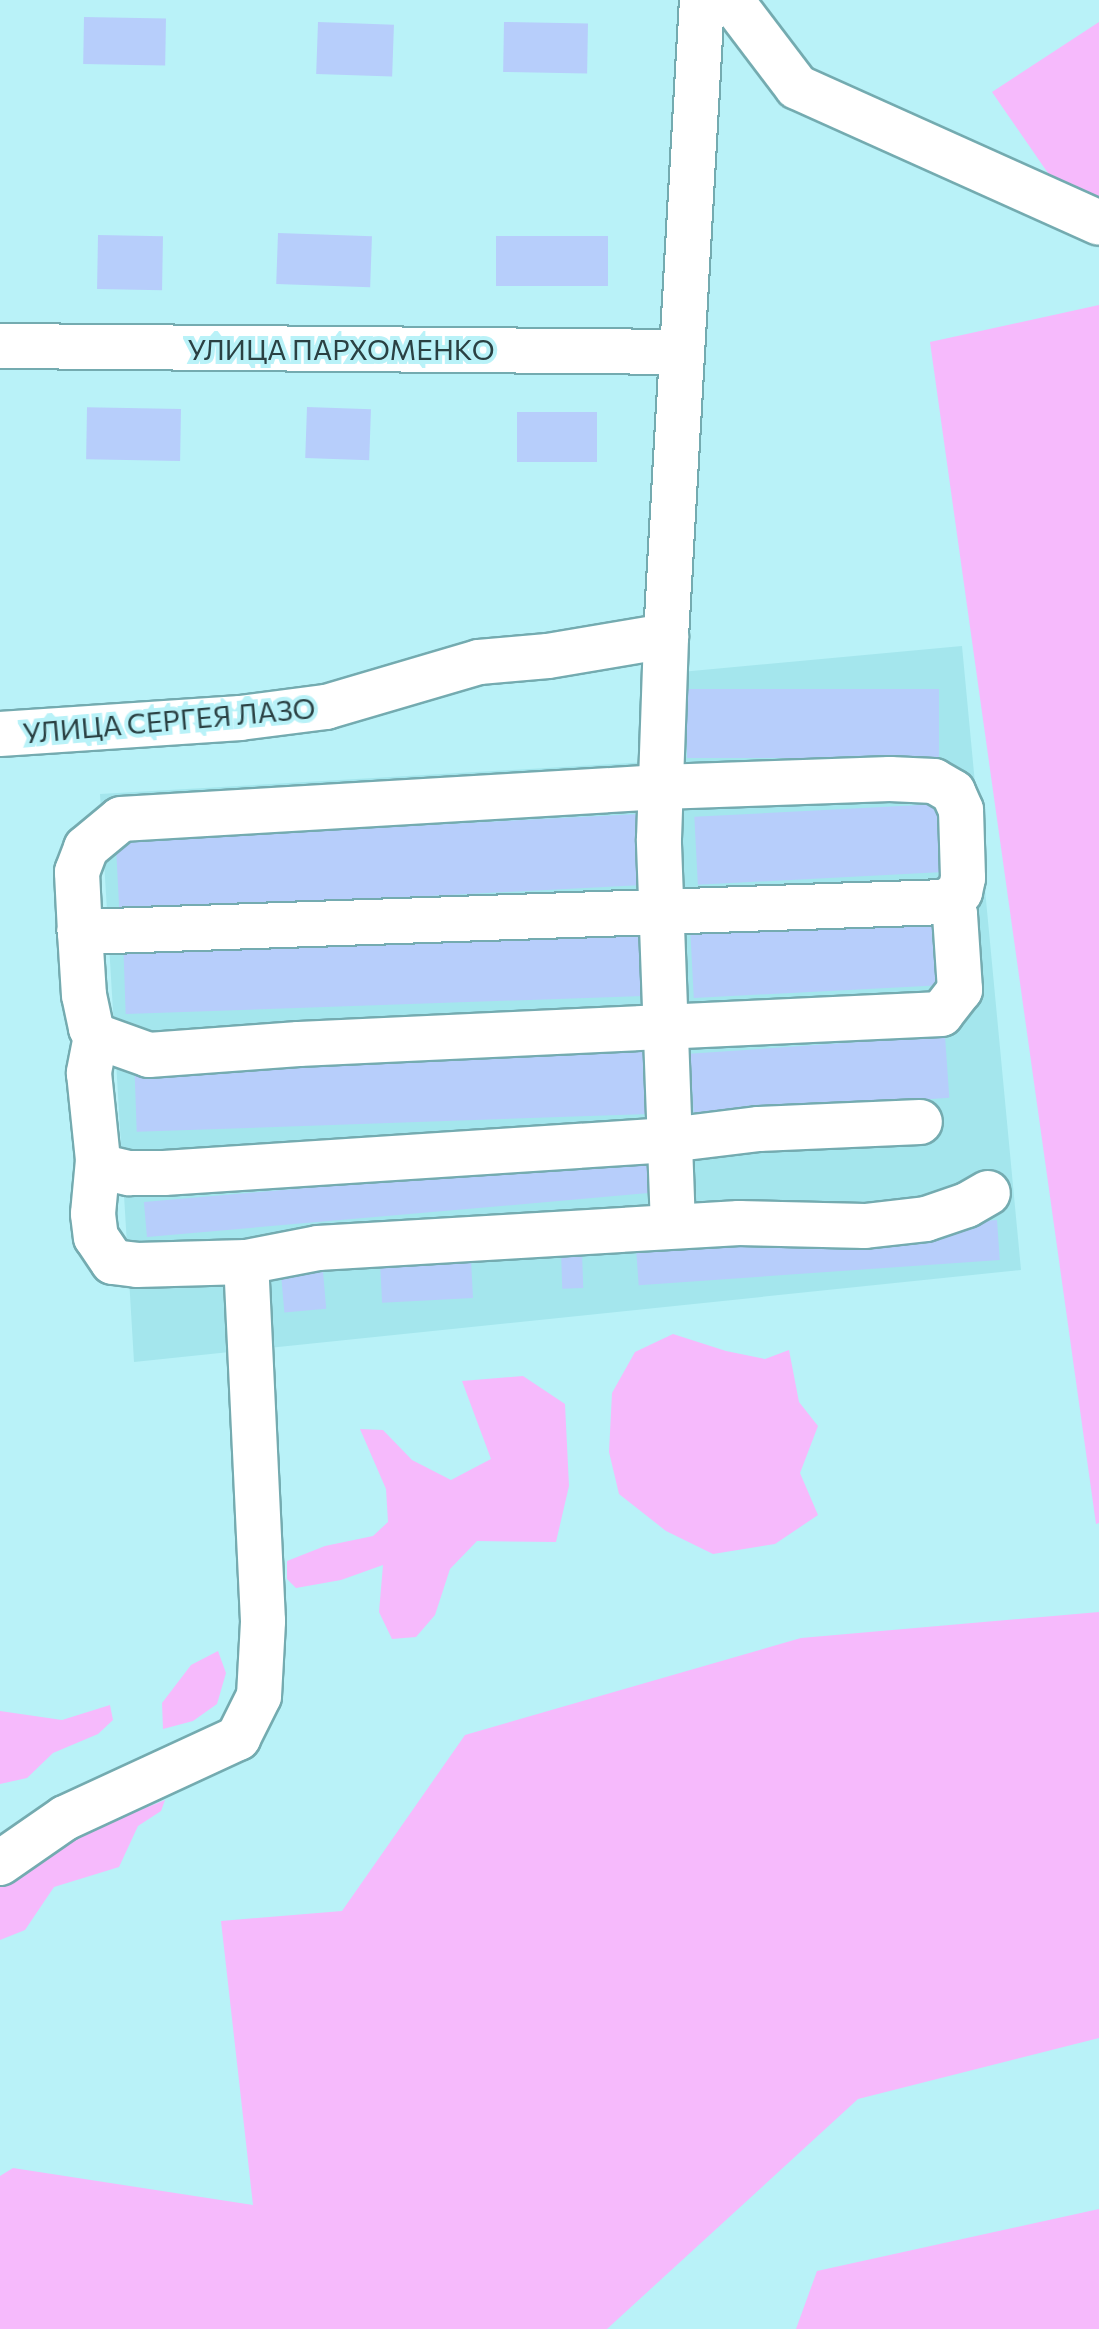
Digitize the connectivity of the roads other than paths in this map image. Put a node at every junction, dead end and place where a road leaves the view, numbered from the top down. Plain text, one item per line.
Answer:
1 (702, 0) edge
2 (731, 0) edge
3 (1099, 223) edge
4 (0, 346) edge
5 (682, 352) junction
6 (666, 636) junction
7 (0, 734) edge
8 (661, 787) junction
9 (945, 902) junction
10 (661, 909) junction
11 (80, 932) junction
12 (664, 1025) junction
13 (96, 1036) junction
14 (920, 1122) dead end
15 (669, 1140) junction
16 (98, 1166) junction
17 (988, 1193) dead end
18 (673, 1226) junction
19 (246, 1262) junction
20 (0, 1863) edge

1 - 5 street
2 - 3 street
4 - 5 street, УЛИЦА ПАРХОМЕНКО
5 - 6 street
6 - 7 street, УЛИЦА СЕРГЕЯ ЛАЗО
6 - 8 street
8 - 9 street
8 - 10 street
8 - 11 street
9 - 10 street
9 - 12 street
10 - 11 street
10 - 12 street
11 - 13 street
12 - 13 street
12 - 15 street
13 - 16 street
14 - 15 street
15 - 16 street
15 - 18 street
16 - 19 street
17 - 18 street
18 - 19 street
19 - 20 street

